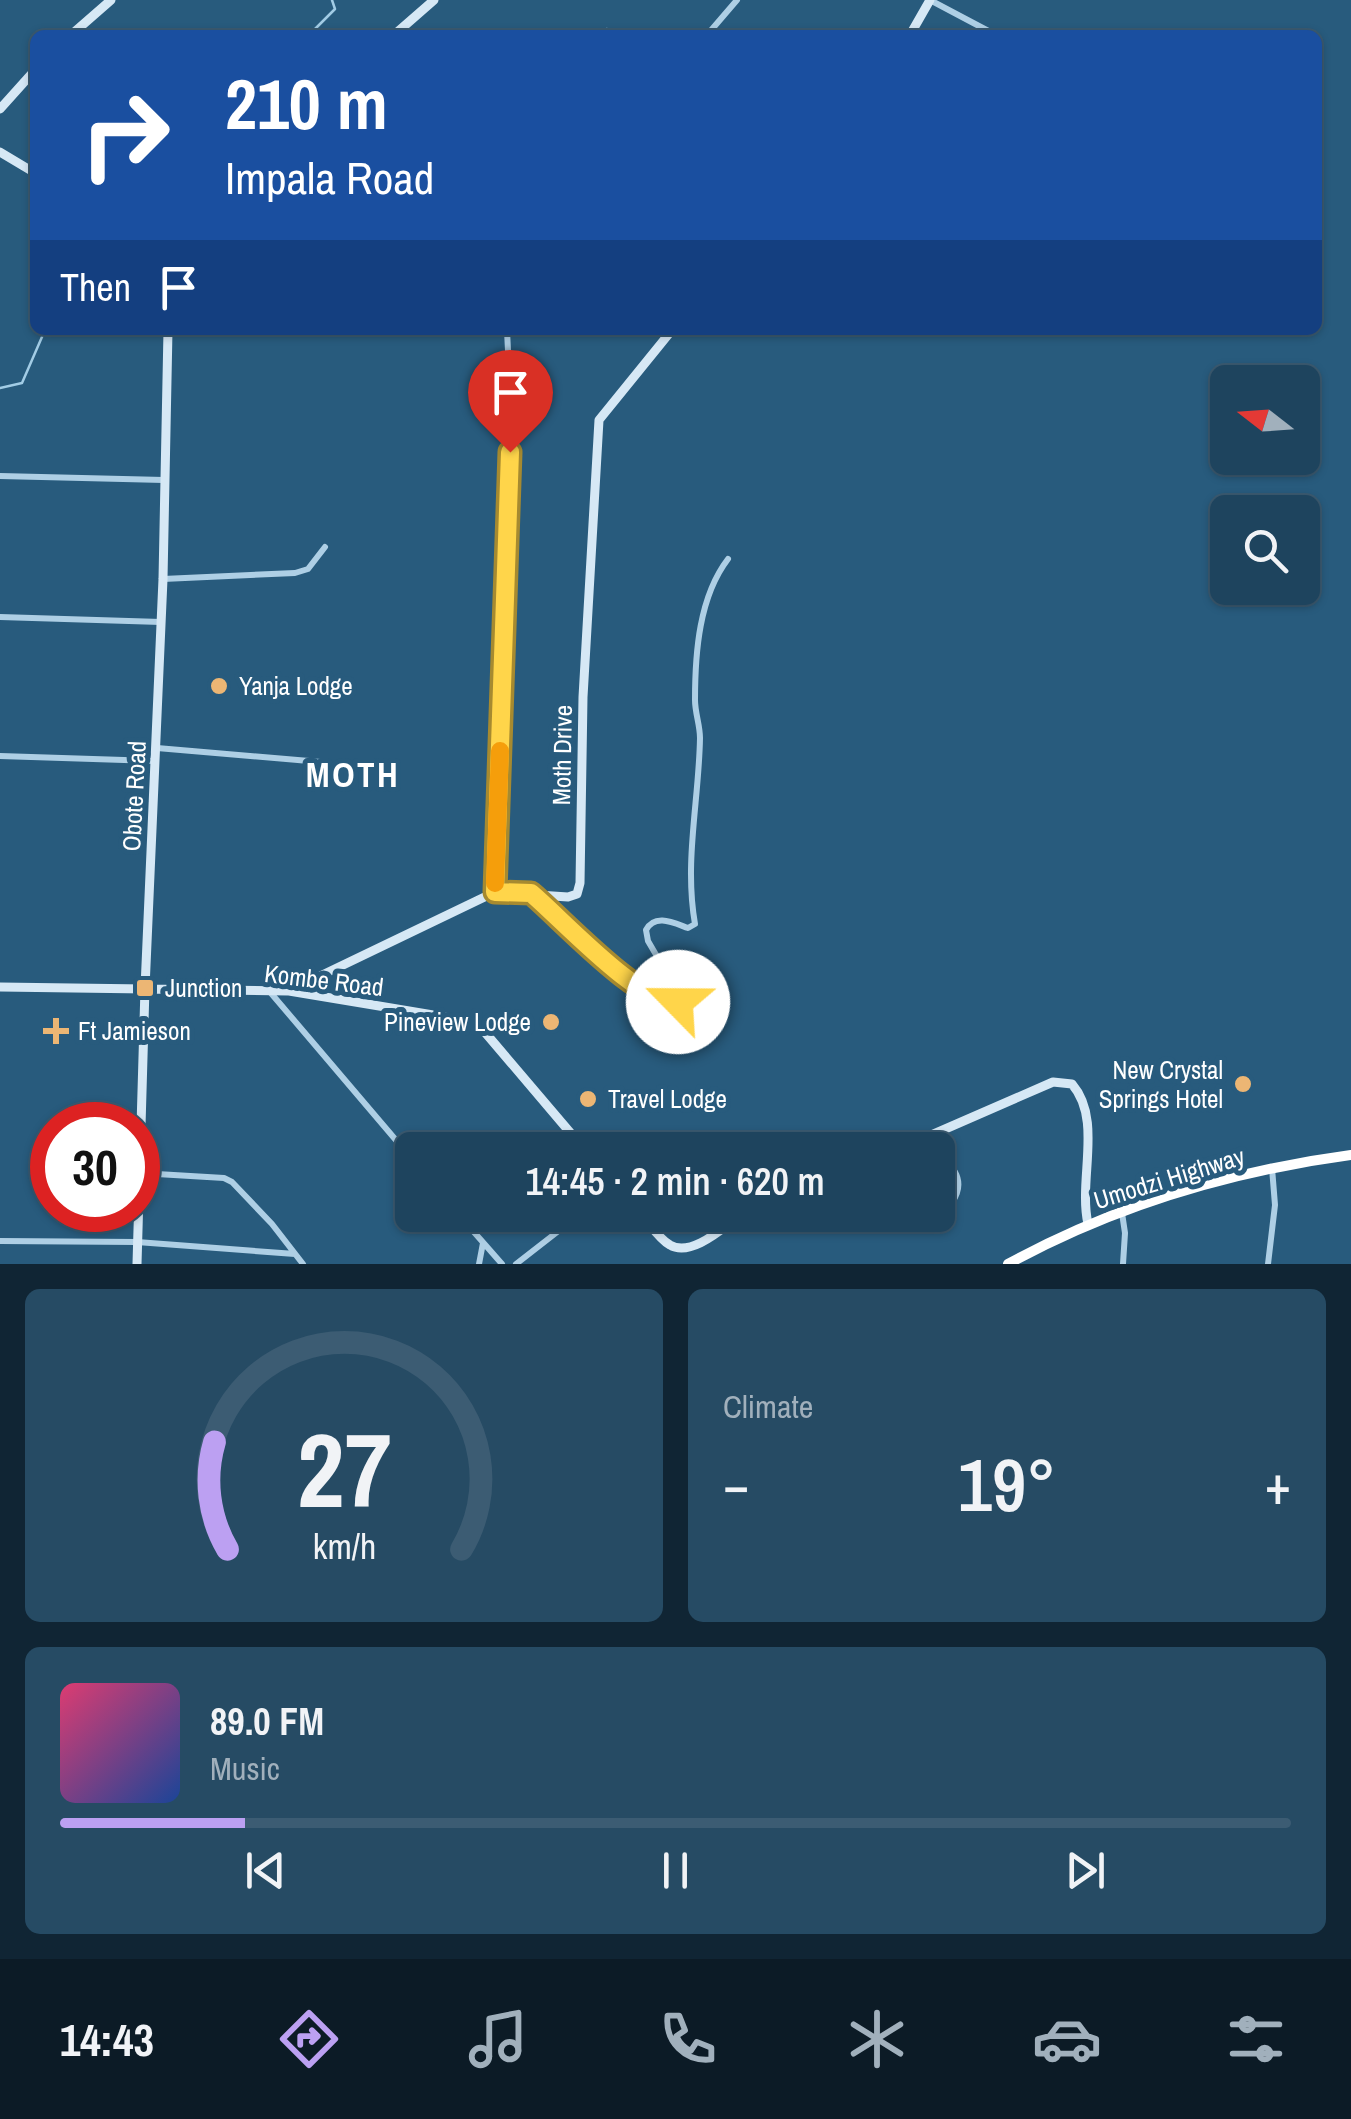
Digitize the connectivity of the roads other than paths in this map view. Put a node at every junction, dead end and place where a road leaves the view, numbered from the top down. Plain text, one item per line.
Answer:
1 (111, 0) edge
2 (434, 0) edge
3 (738, 0) edge
4 (930, 0) edge
5 (76, 30) edge
6 (400, 30) edge
7 (711, 30) edge
8 (913, 30) edge
9 (987, 30) edge
10 (30, 76) edge
11 (0, 109) edge
12 (0, 152) edge
13 (30, 170) edge
14 (168, 335) edge
15 (508, 335) edge
16 (668, 335) edge
17 (0, 476) edge
18 (166, 480) junction
19 (325, 546) dead end
20 (728, 558) dead end
21 (164, 578) junction
22 (0, 617) edge
23 (161, 622) junction
24 (157, 748) junction
25 (0, 756) edge
26 (156, 761) junction
27 (321, 762) dead end
28 (495, 892) junction
29 (531, 893) junction
30 (0, 987) edge
31 (145, 988) junction
32 (288, 991) junction
33 (270, 992) junction
34 (142, 1102) edge
35 (569, 1132) edge
36 (940, 1132) edge
37 (395, 1140) edge
38 (1351, 1155) edge
39 (1272, 1168) junction
40 (160, 1174) edge
41 (1122, 1213) junction
42 (1088, 1224) junction
43 (137, 1232) edge
44 (474, 1232) edge
45 (557, 1232) edge
46 (657, 1232) edge
47 (715, 1232) edge
48 (0, 1241) edge
49 (137, 1242) junction
50 (483, 1243) junction
51 (295, 1254) junction
52 (137, 1264) edge
53 (303, 1264) edge
54 (478, 1264) edge
55 (502, 1264) edge
56 (516, 1264) edge
57 (1008, 1264) edge
58 (1123, 1264) edge
59 (1268, 1264) edge

1 - 5 street
2 - 6 street
3 - 7 street
4 - 8 street
4 - 9 street
10 - 11 street
12 - 13 street
14 - 18 street, Obote Road
15 - 28 street
16 - 29 street, Moth Drive
17 - 18 street
18 - 21 street, Obote Road
19 - 21 street
20 - 29 street
21 - 23 street, Obote Road
22 - 23 street
23 - 24 street, Obote Road
24 - 26 street, Obote Road
24 - 27 street
25 - 26 street
26 - 31 street, Obote Road
28 - 29 street, Moth Drive
28 - 32 street, Moth Drive
30 - 31 street, Kombe Road
31 - 33 street, Kombe Road
31 - 34 street, Obote Road
32 - 33 street, Kombe Road
32 - 35 street, Kombe Road
33 - 37 street
36 - 42 street
38 - 39 highway, Umodzi Highway
39 - 41 highway, Umodzi Highway
39 - 59 street
40 - 51 street
41 - 42 highway, Umodzi Highway
41 - 58 street
42 - 57 highway, Umodzi Highway
43 - 49 street, Obote Road
44 - 50 street
45 - 56 street
46 - 47 street
48 - 49 street
49 - 51 street
49 - 52 street, Obote Road
50 - 54 street
50 - 55 street
51 - 53 street

